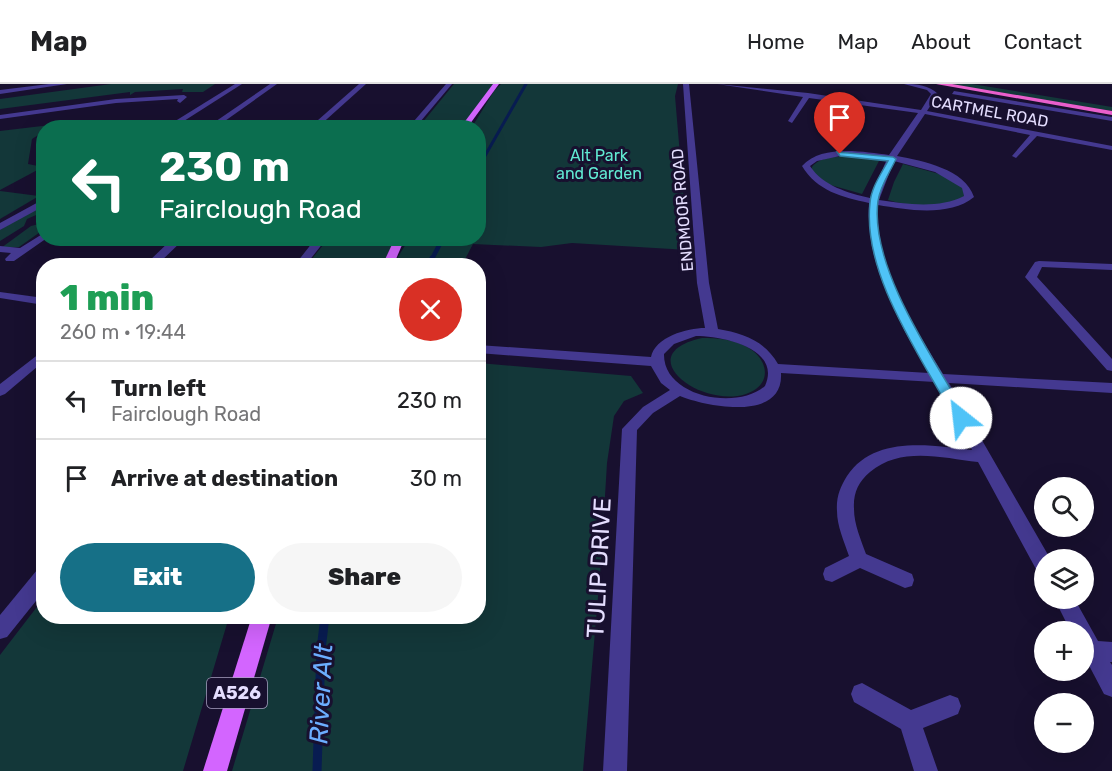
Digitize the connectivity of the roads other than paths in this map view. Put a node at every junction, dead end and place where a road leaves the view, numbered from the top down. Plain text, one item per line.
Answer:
1 (64, 84) edge
2 (239, 84) edge
3 (274, 84) edge
4 (363, 84) edge
5 (449, 84) edge
6 (496, 84) edge
7 (686, 84) edge
8 (720, 84) edge
9 (907, 84) edge
10 (982, 84) edge
11 (937, 88) edge
12 (0, 92) edge
13 (954, 93) dead end
14 (808, 95) junction
15 (180, 101) dead end
16 (1112, 106) edge
17 (923, 112) junction
18 (1112, 113) edge
19 (0, 117) edge
20 (1112, 119) edge
21 (180, 120) edge
22 (221, 120) edge
23 (321, 120) edge
24 (418, 120) edge
25 (469, 120) edge
26 (792, 121) dead end
27 (1036, 132) junction
28 (1112, 148) edge
29 (1016, 156) dead end
30 (893, 159) junction
31 (874, 200) junction
32 (36, 207) edge
33 (0, 227) edge
34 (36, 241) edge
35 (171, 246) edge
36 (315, 246) edge
37 (0, 249) edge
38 (22, 251) junction
39 (158, 258) edge
40 (306, 258) edge
41 (10, 259) dead end
42 (1112, 267) edge
43 (0, 295) edge
44 (36, 301) edge
45 (713, 332) junction
46 (486, 349) edge
47 (36, 361) edge
48 (657, 362) junction
49 (1112, 367) edge
50 (775, 368) junction
51 (940, 379) junction
52 (1112, 388) edge
53 (678, 391) junction
54 (0, 392) edge
55 (982, 457) junction
56 (1035, 549) edge
57 (859, 559) junction
58 (832, 574) dead end
59 (905, 580) dead end
60 (36, 586) edge
61 (259, 624) edge
62 (0, 630) edge
63 (1094, 646) edge
64 (1112, 686) edge
65 (862, 694) dead end
66 (950, 706) dead end
67 (910, 722) junction
68 (215, 771) edge
69 (615, 771) edge
70 (926, 771) edge

1 - 12 street
2 - 21 street
3 - 22 street
4 - 23 street
5 - 24 street
6 - 25 main road
7 - 45 street, ENDMOOR ROAD
8 - 14 street, CARTMEL ROAD
9 - 11 street
10 - 16 highway
11 - 17 street
11 - 18 highway
13 - 20 street
14 - 17 street, CARTMEL ROAD
14 - 26 street
15 - 19 street
17 - 27 street, CARTMEL ROAD
17 - 30 street
27 - 28 street, CARTMEL ROAD
27 - 29 street
30 - 31 street
30 - 31 street
30 - 31 street
31 - 51 street
32 - 33 street
34 - 38 street
35 - 39 street
36 - 40 street
37 - 38 street
38 - 41 street
42 - 49 street
43 - 44 street
45 - 48 street
45 - 50 street
46 - 48 street
47 - 54 street
48 - 53 street
50 - 51 street
50 - 53 street
51 - 52 street
51 - 55 street
53 - 69 street, TULIP DRIVE
55 - 56 street
55 - 57 street
57 - 58 street
57 - 59 street
60 - 62 street
61 - 68 main road, A526
63 - 64 street
65 - 67 street
66 - 67 street
67 - 70 street

